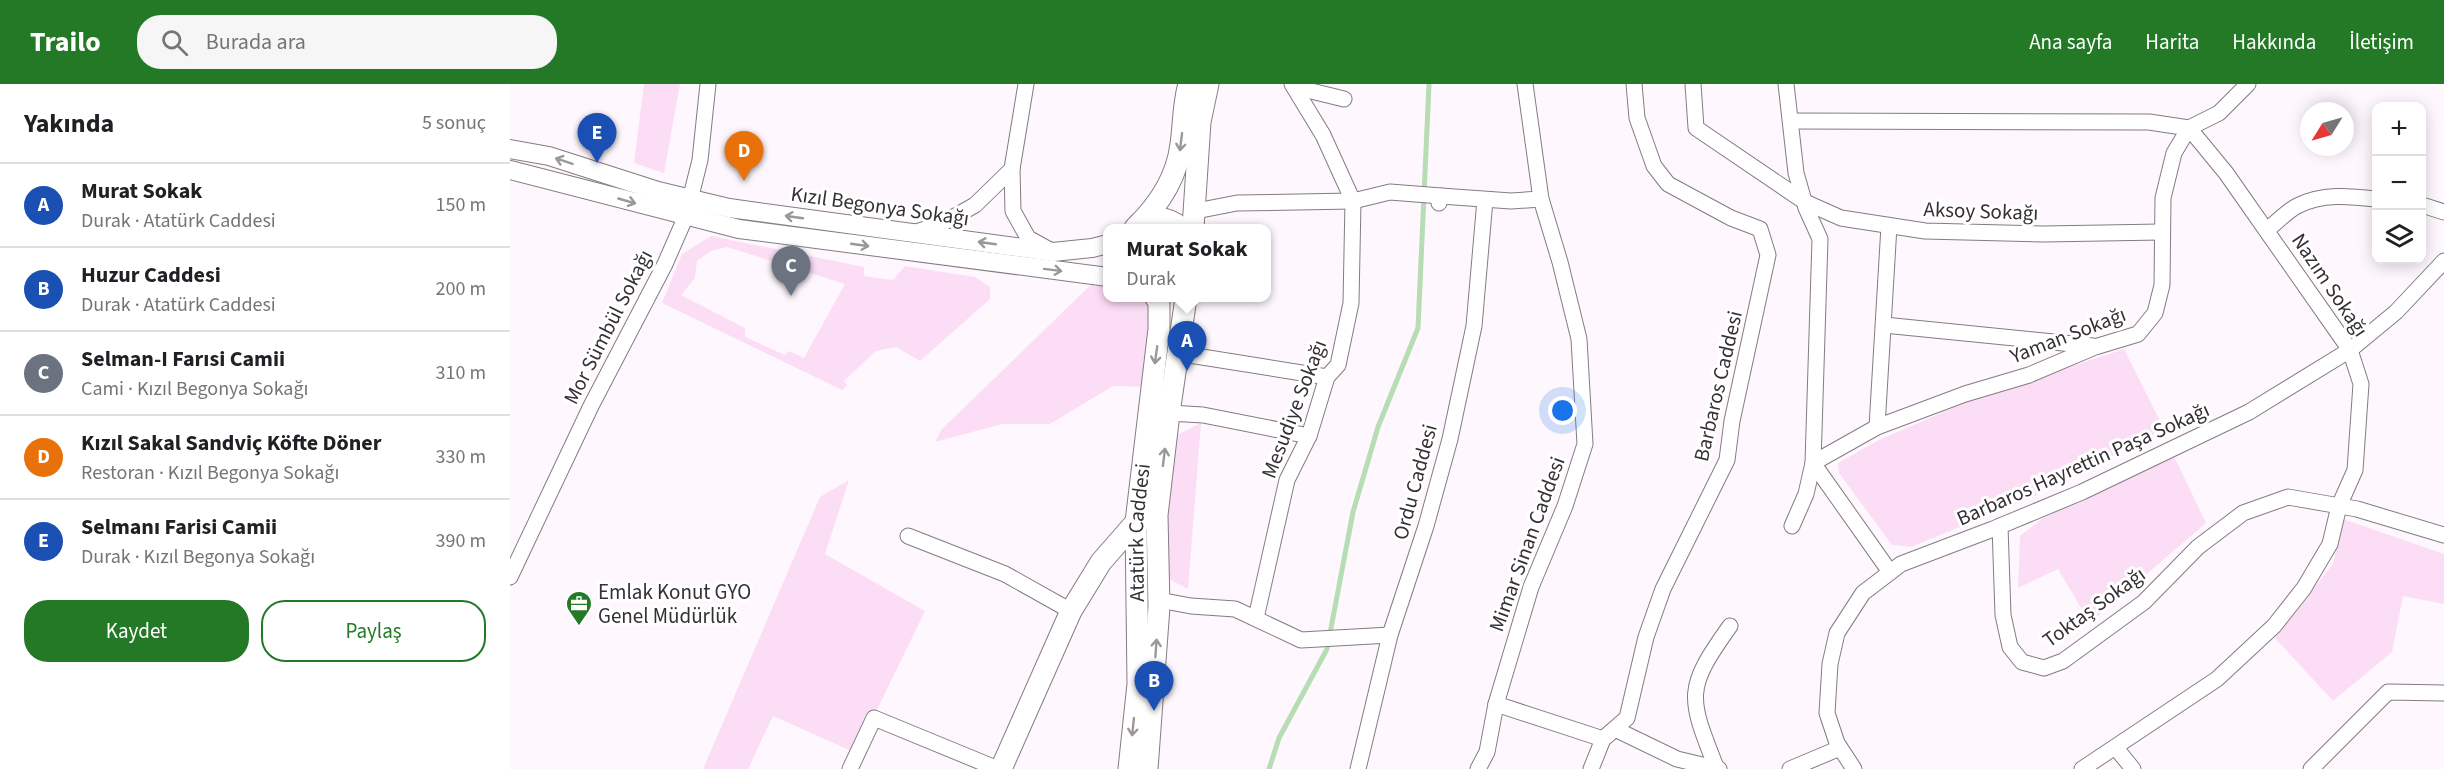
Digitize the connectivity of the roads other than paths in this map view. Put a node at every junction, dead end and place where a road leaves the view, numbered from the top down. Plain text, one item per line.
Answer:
1 (708, 84) edge
2 (1026, 84) edge
3 (1189, 84) edge
4 (1208, 84) edge
5 (1292, 84) edge
6 (1297, 84) edge
7 (1526, 84) edge
8 (1634, 84) edge
9 (1693, 84) edge
10 (1786, 84) edge
11 (2248, 84) edge
12 (1344, 99) dead end
13 (1791, 121) junction
14 (2189, 128) junction
15 (510, 149) edge
16 (1012, 169) junction
17 (510, 170) edge
18 (1541, 199) junction
19 (2372, 199) edge
20 (1485, 200) junction
21 (1353, 201) junction
22 (1805, 202) junction
23 (688, 207) junction
24 (2426, 207) edge
25 (2444, 212) edge
26 (1195, 220) edge
27 (1139, 224) edge
28 (1141, 224) edge
29 (1174, 224) edge
30 (1889, 226) junction
31 (2267, 231) junction
32 (2161, 232) junction
33 (913, 233) junction
34 (1103, 245) edge
35 (1053, 252) junction
36 (2444, 261) edge
37 (1103, 276) edge
38 (1159, 302) edge
39 (1185, 302) edge
40 (1884, 325) junction
41 (2095, 347) junction
42 (2350, 350) junction
43 (1177, 352) junction
44 (1327, 377) junction
45 (1169, 413) junction
46 (1877, 427) junction
47 (1310, 436) junction
48 (1813, 463) junction
49 (2339, 506) junction
50 (1157, 515) junction
51 (1136, 522) junction
52 (1792, 526) dead end
53 (2000, 526) junction
54 (2444, 535) edge
55 (908, 536) dead end
56 (1890, 572) junction
57 (510, 577) edge
58 (1159, 600) junction
59 (1071, 611) junction
60 (1256, 618) junction
61 (1730, 626) dead end
62 (1390, 635) junction
63 (2444, 693) edge
64 (1496, 704) junction
65 (1603, 739) junction
66 (1840, 748) junction
67 (2116, 748) junction
68 (1674, 764) edge
69 (1717, 768) edge
70 (850, 769) edge
71 (1000, 769) edge
72 (1129, 769) edge
73 (1147, 769) edge
74 (1358, 769) edge
75 (1478, 769) edge
76 (1591, 769) edge
77 (1790, 769) edge
78 (1854, 769) edge
79 (2082, 769) edge
80 (2133, 769) edge
81 (2311, 769) edge

1 - 23 street, Mor Sümbül Sokağı
2 - 16 street
3 -> 27 main road
4 - 26 main road
5 - 21 street, Mesudiye Sokağı
6 - 12 street
7 - 18 street, Mimar Sinan Caddesi
8 - 65 street, Barbaros Caddesi
9 - 22 street, Aksoy Sokağı
10 - 13 street
11 - 14 street
13 - 14 street
13 - 22 street
14 - 31 street, Nazım Sokağı
14 - 32 street, Yaman Sokağı
23 -> 15 street, Kızıl Begonya Sokağı
16 - 33 street
16 - 35 street
17 -> 23 street, Kızıl Begonya Sokağı
18 - 20 street
18 - 64 street, Mimar Sinan Caddesi
19 - 31 street
20 - 21 street
20 - 62 street, Ordu Caddesi
21 - 26 street
21 - 44 street, Mesudiye Sokağı
22 - 30 street, Aksoy Sokağı
22 - 48 street
33 -> 23 street, Kızıl Begonya Sokağı
23 -> 37 street, Kızıl Begonya Sokağı
23 - 57 street, Mor Sümbül Sokağı
24 - 25 street
28 - 29 main road
30 - 32 street, Aksoy Sokağı
30 - 40 street
31 - 42 street, Nazım Sokağı
32 - 41 street, Yaman Sokağı
35 -> 33 street, Kızıl Begonya Sokağı
34 - 35 street, Kızıl Begonya Sokağı
36 - 42 street, Barbaros Hayrettin Paşa Sokağı
38 -> 51 main road, Atatürk Caddesi
39 - 43 main road, Atatürk Caddesi
40 - 41 street
40 - 46 street
41 - 46 street, Yaman Sokağı
42 - 49 street, Nazım Sokağı
42 - 53 street, Barbaros Hayrettin Paşa Sokağı
43 - 44 street
43 - 45 main road, Atatürk Caddesi
44 - 47 street, Mesudiye Sokağı
45 - 47 street
50 -> 45 main road, Atatürk Caddesi
46 - 48 street, Yaman Sokağı
47 - 60 street, Mesudiye Sokağı
48 - 52 street
48 - 56 street
49 - 53 street, Toktaş Sokağı
49 - 54 street, Toktaş Sokağı
49 - 67 street, Nazım Sokağı
50 - 51 main road
50 - 58 main road, Atatürk Caddesi
51 - 59 main road
51 -> 72 main road, Atatürk Caddesi
53 - 56 street, Barbaros Hayrettin Paşa Sokağı
55 - 59 street
56 - 66 street, Barbaros Hayrettin Paşa Sokağı
58 - 60 street
73 -> 58 main road, Atatürk Caddesi
59 - 71 main road
60 - 62 street
61 - 69 street
62 - 74 street, Ordu Caddesi
63 - 81 street
64 - 65 street
64 - 75 street, Mimar Sinan Caddesi
65 - 68 street
65 - 76 street, Barbaros Caddesi
66 - 77 street
66 - 78 street
67 - 79 street, Nazım Sokağı
67 - 80 street
68 - 69 street
70 - 71 street

